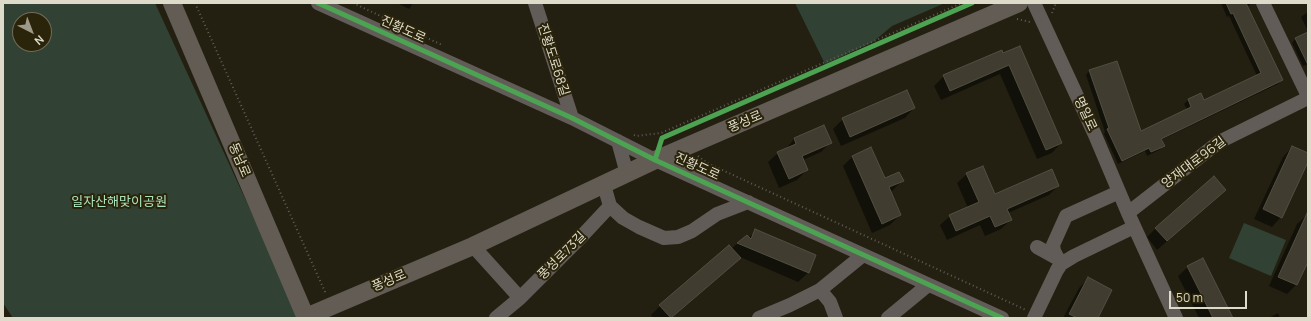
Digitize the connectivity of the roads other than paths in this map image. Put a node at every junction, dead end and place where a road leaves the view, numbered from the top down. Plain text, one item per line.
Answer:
1 (318, 3) edge
2 (535, 3) edge
3 (1034, 3) edge
4 (1263, 3) edge
5 (175, 7) edge
6 (1017, 11) edge
7 (1308, 97) edge
8 (572, 118) junction
9 (618, 141) junction
10 (655, 160) junction
11 (627, 174) junction
12 (604, 185) junction
13 (1119, 192) junction
14 (748, 202) junction
15 (610, 206) junction
16 (1128, 213) junction
17 (1134, 227) junction
18 (473, 246) junction
19 (1037, 247) dead end
20 (863, 255) junction
21 (1059, 261) junction
22 (928, 285) junction
23 (820, 290) junction
24 (520, 298) junction
25 (1035, 316) edge
26 (306, 317) edge
27 (496, 318) edge
28 (762, 318) edge
29 (836, 318) edge
30 (888, 318) edge
31 (1002, 318) edge
32 (1176, 318) edge

1 - 8 street, 진황도로
2 - 8 street, 진황도로68길
3 - 13 street, 명일로
4 - 7 street
5 - 26 main road, 동남로
6 - 10 main road, 풍성로
7 - 16 street, 양재대로96길
8 - 9 street, 진황도로
9 - 10 street, 진황도로
9 - 11 street
10 - 11 main road, 풍성로
10 - 14 street, 진황도로
11 - 12 main road, 풍성로
12 - 15 street
12 - 18 main road, 풍성로
13 - 16 street, 명일로
13 - 21 street
14 - 15 street
14 - 20 street, 진황도로
15 - 24 street, 풍성로73길
16 - 17 street, 명일로
17 - 21 street
17 - 32 street, 명일로
18 - 24 street
18 - 26 main road, 풍성로
19 - 21 street
20 - 22 street, 진황도로
20 - 23 street
21 - 25 street
22 - 30 street
22 - 31 street, 진황도로
23 - 28 street
23 - 29 street
24 - 27 street, 풍성로73길

